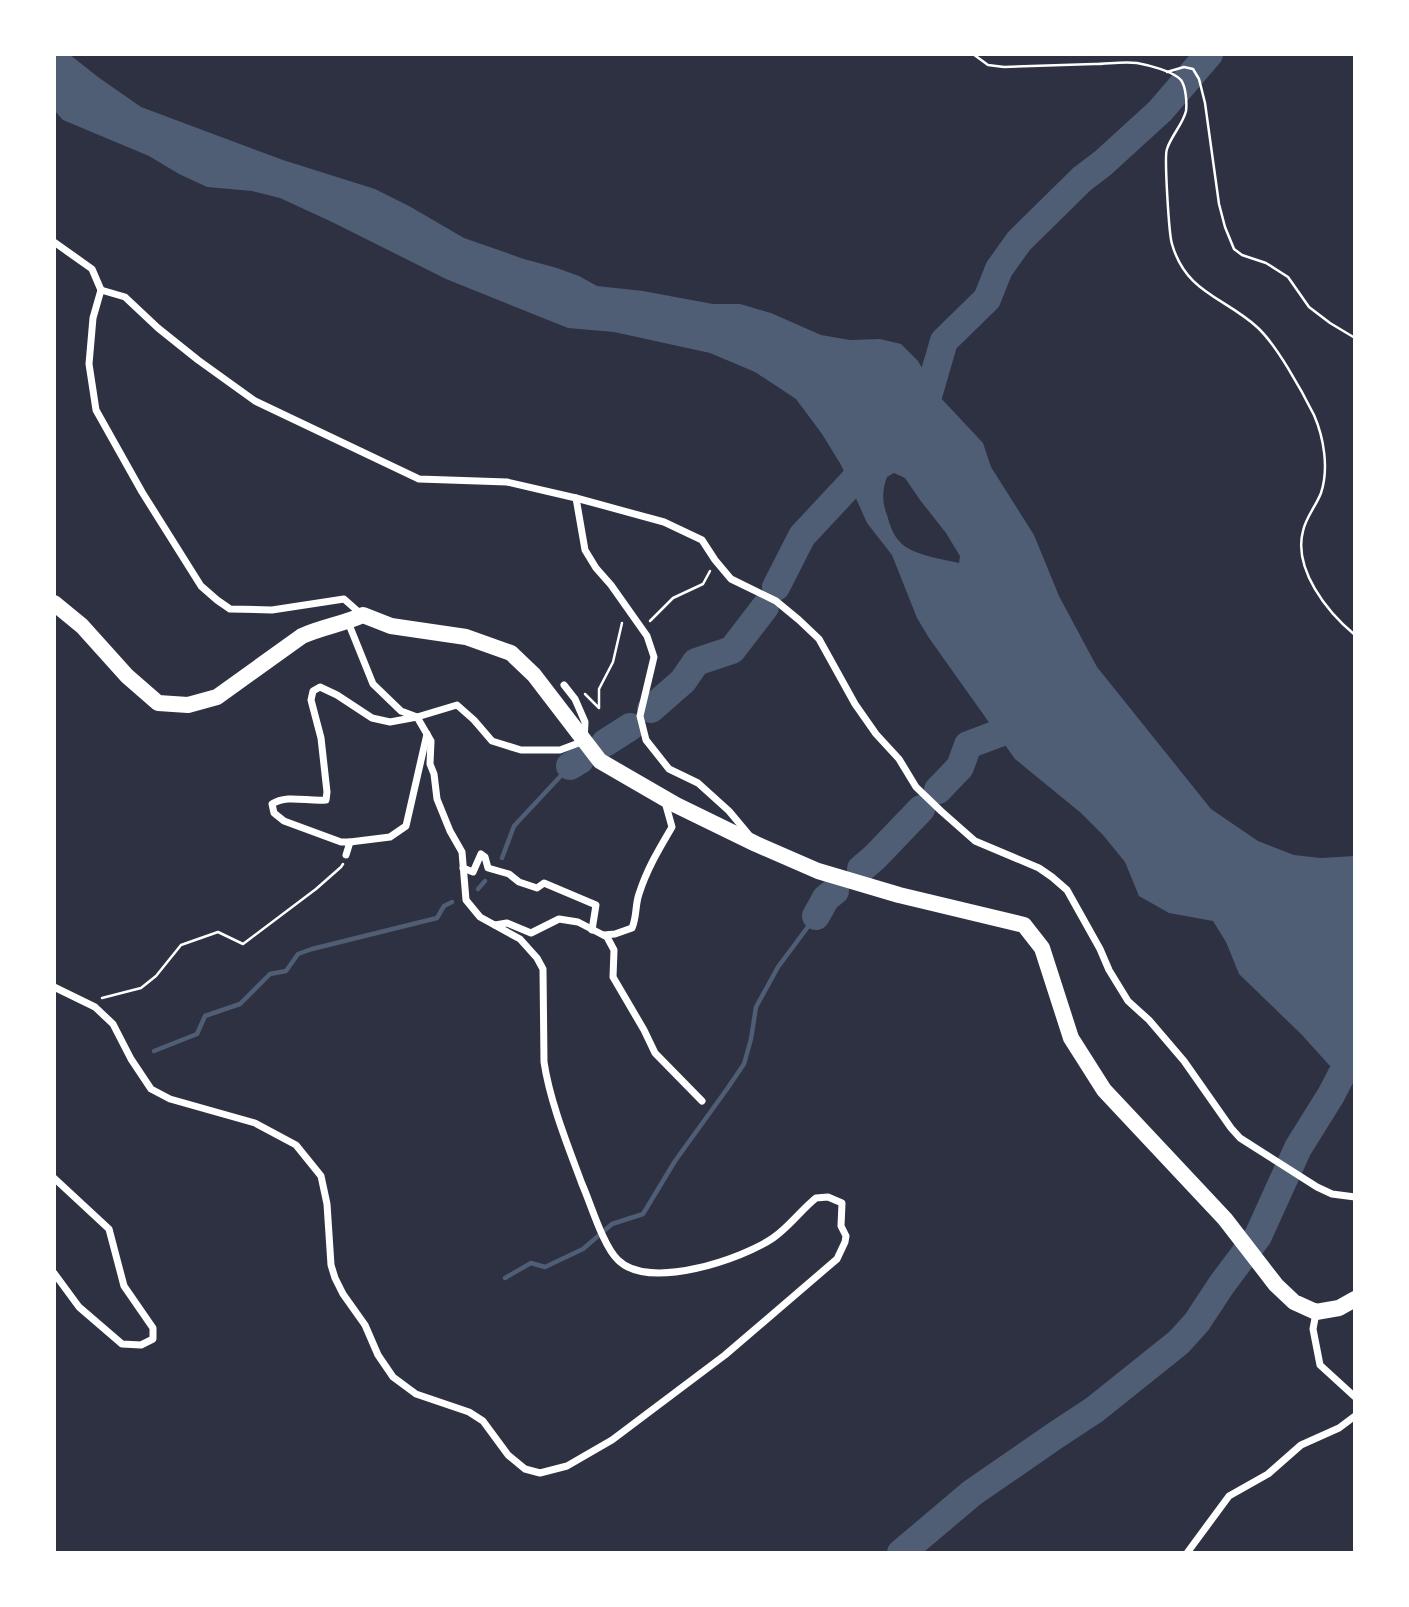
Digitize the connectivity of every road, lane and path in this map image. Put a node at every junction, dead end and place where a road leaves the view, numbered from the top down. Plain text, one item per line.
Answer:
1 (974, 54) edge
2 (1167, 72) junction
3 (54, 242) edge
4 (101, 290) junction
5 (1355, 338) edge
6 (576, 498) junction
7 (54, 603) edge
8 (356, 619) junction
9 (1355, 635) edge
10 (564, 685) dead end
11 (416, 718) junction
12 (426, 734) junction
13 (584, 741) junction
14 (664, 798) junction
15 (350, 842) junction
16 (756, 844) junction
17 (346, 855) joint
18 (463, 867) junction
19 (494, 925) junction
20 (592, 930) junction
21 (603, 935) junction
22 (54, 987) edge
23 (105, 1016) junction
24 (702, 1101) dead end
25 (54, 1178) edge
26 (1355, 1197) edge
27 (54, 1273) edge
28 (1355, 1298) edge
29 (1316, 1312) junction
30 (1355, 1397) edge
31 (1355, 1416) edge
32 (1188, 1553) edge

1 - 2 path
2 - 5 path
2 - 9 path
3 - 4 street
4 - 6 street
4 - 8 street
6 - 16 street
6 - 26 street
7 - 8 highway
8 - 11 street
8 - 13 highway
10 - 13 street
11 - 12 street
11 - 13 street
11 - 15 street
12 - 15 street
12 - 18 street
13 - 14 highway
14 - 16 highway
14 - 21 street
15 - 17 street
16 - 29 highway
17 - 23 path
18 - 19 street
18 - 20 street
19 - 20 street
19 - 23 street
20 - 21 street
21 - 24 street
22 - 23 street
25 - 27 street
28 - 29 highway
29 - 30 street
31 - 32 street

